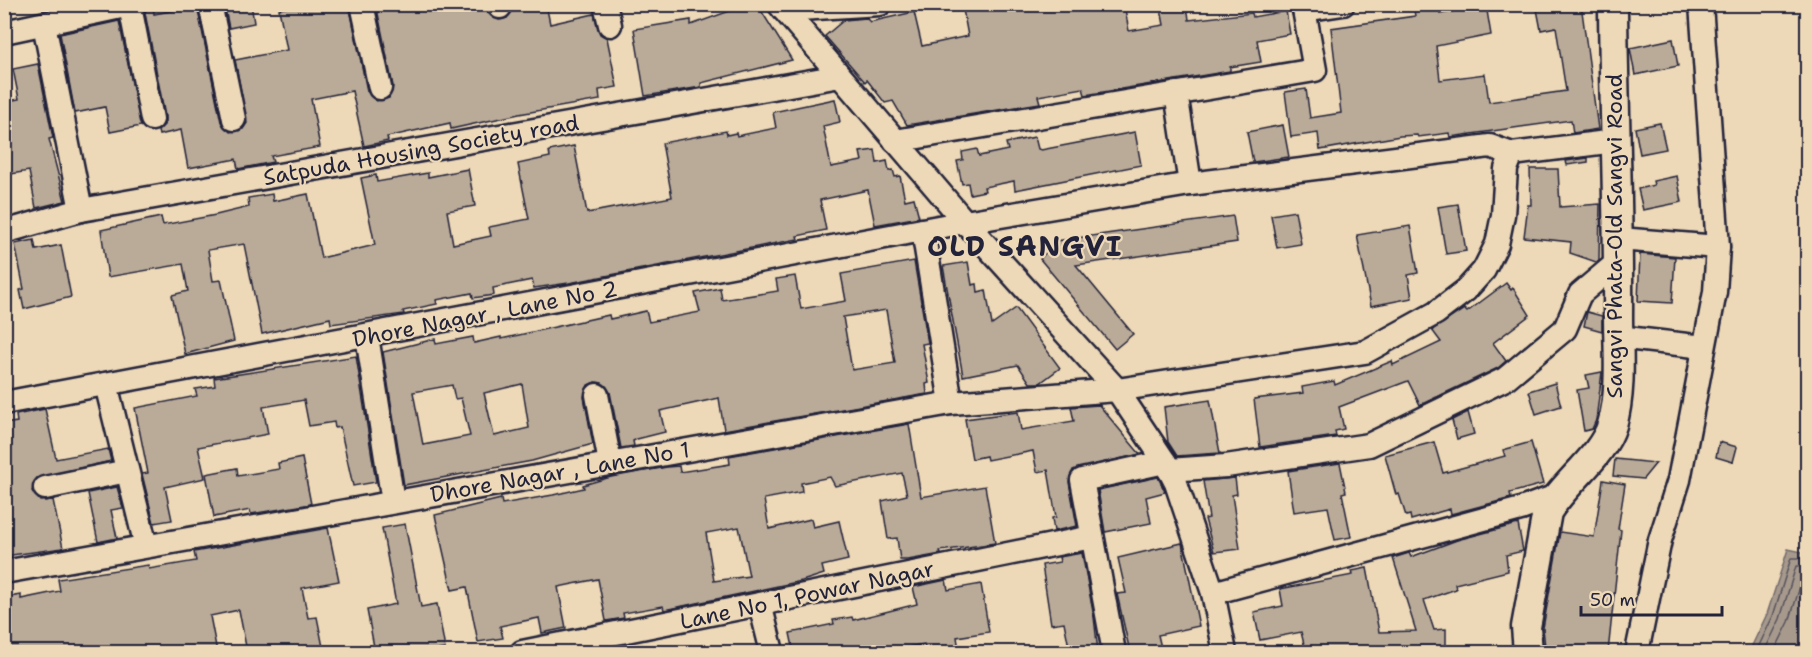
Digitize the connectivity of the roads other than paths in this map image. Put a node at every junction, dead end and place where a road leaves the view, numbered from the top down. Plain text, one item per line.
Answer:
1 (210, 4) edge
2 (363, 4) edge
3 (880, 4) edge
4 (1343, 4) edge
5 (1701, 4) edge
6 (132, 5) edge
7 (1615, 6) edge
8 (1303, 7) edge
9 (782, 8) edge
10 (44, 24) junction
11 (4, 32) edge
12 (840, 76) junction
13 (380, 88) dead end
14 (1176, 93) junction
15 (152, 119) dead end
16 (234, 119) dead end
17 (895, 141) junction
18 (1615, 141) junction
19 (1512, 154) junction
20 (1190, 184) junction
21 (81, 210) junction
22 (965, 222) junction
23 (923, 230) junction
24 (4, 232) edge
25 (1718, 247) junction
26 (1619, 250) junction
27 (367, 336) junction
28 (1618, 337) junction
29 (1704, 347) junction
30 (106, 384) junction
31 (1117, 390) junction
32 (597, 395) dead end
33 (4, 403) edge
34 (951, 403) junction
35 (610, 463) junction
36 (1167, 466) junction
37 (127, 471) junction
38 (45, 488) dead end
39 (1556, 496) junction
40 (393, 502) junction
41 (1092, 537) junction
42 (146, 546) junction
43 (4, 572) edge
44 (1213, 593) junction
45 (760, 604) junction
46 (522, 652) edge
47 (772, 652) edge
48 (1114, 652) edge
49 (1225, 652) edge
50 (1528, 652) edge
51 (1637, 652) edge

1 - 16 street
2 - 13 street
3 - 9 street
4 - 8 street
5 - 25 street
6 - 10 street
6 - 15 street
7 - 18 main road, Sangvi Phata-Old Sangvi Road
8 - 14 street
9 - 12 street
10 - 11 street
10 - 21 street
12 - 17 street
12 - 21 street, Satpuda Housing Society road
14 - 17 street
14 - 20 street
17 - 22 street
18 - 19 street
18 - 26 main road, Sangvi Phata-Old Sangvi Road
19 - 20 street, Dhore Nagar , Lane No 2
19 - 31 street, Dhore Nagar , Lane No 1
20 - 22 street, Dhore Nagar , Lane No 2
21 - 24 street, Satpuda Housing Society road
22 - 23 street, Dhore Nagar , Lane No 2
22 - 31 street
23 - 27 street, Dhore Nagar , Lane No 2
23 - 34 street
25 - 26 street
25 - 29 street
26 - 28 main road, Sangvi Phata-Old Sangvi Road
26 - 36 street
27 - 30 street, Dhore Nagar , Lane No 2
27 - 40 street
28 - 29 street
28 - 39 main road, Sangvi Phata-Old Sangvi Road
29 - 51 street
30 - 33 street, Dhore Nagar , Lane No 2
30 - 37 street
31 - 34 street, Dhore Nagar , Lane No 1
31 - 36 street
32 - 35 street
34 - 35 street, Dhore Nagar , Lane No 1
35 - 40 street, Dhore Nagar , Lane No 1
36 - 41 street
36 - 44 street
37 - 38 street
37 - 42 street
39 - 44 street
39 - 50 main road, Sangvi Phata-Old Sangvi Road
40 - 42 street, Dhore Nagar , Lane No 1
41 - 45 street, Lane No 1, Powar Nagar
41 - 48 street
42 - 43 street, Dhore Nagar , Lane No 1
44 - 49 street
45 - 46 street, Lane No 1, Powar Nagar
45 - 47 street

